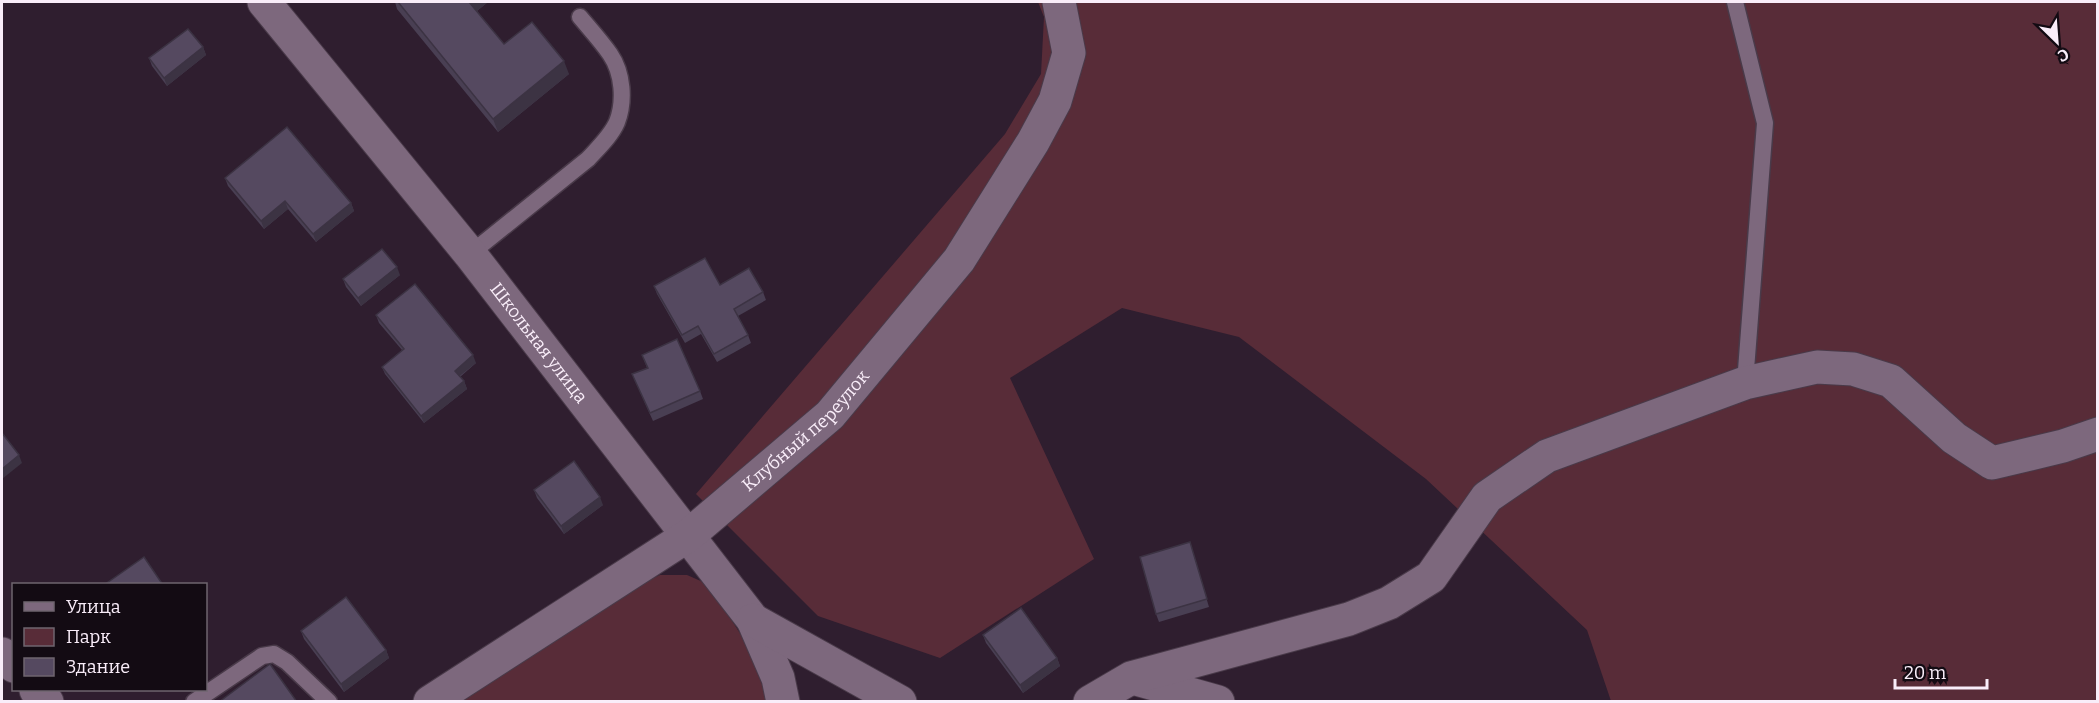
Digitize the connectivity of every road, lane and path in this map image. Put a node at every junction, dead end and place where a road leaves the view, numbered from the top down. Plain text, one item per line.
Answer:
1 (264, 2) edge
2 (1059, 2) edge
3 (1735, 2) edge
4 (580, 17) dead end
5 (470, 254) junction
6 (1745, 383) junction
7 (2097, 434) edge
8 (689, 535) junction
9 (753, 620) junction
10 (1131, 678) junction
11 (194, 702) edge
12 (328, 702) edge
13 (430, 702) edge
14 (783, 702) edge
15 (900, 702) edge
16 (1090, 702) edge
17 (1218, 702) edge

1 - 5 street, Школьная улица
2 - 8 street, Клубный переулок
3 - 6 lane
4 - 5 lane
5 - 8 street, Школьная улица
6 - 7 street
6 - 10 street
8 - 9 street, Школьная улица
8 - 13 street, Клубный переулок
9 - 14 street, Школьная улица
9 - 15 street
10 - 16 street
10 - 17 street
11 - 12 lane

